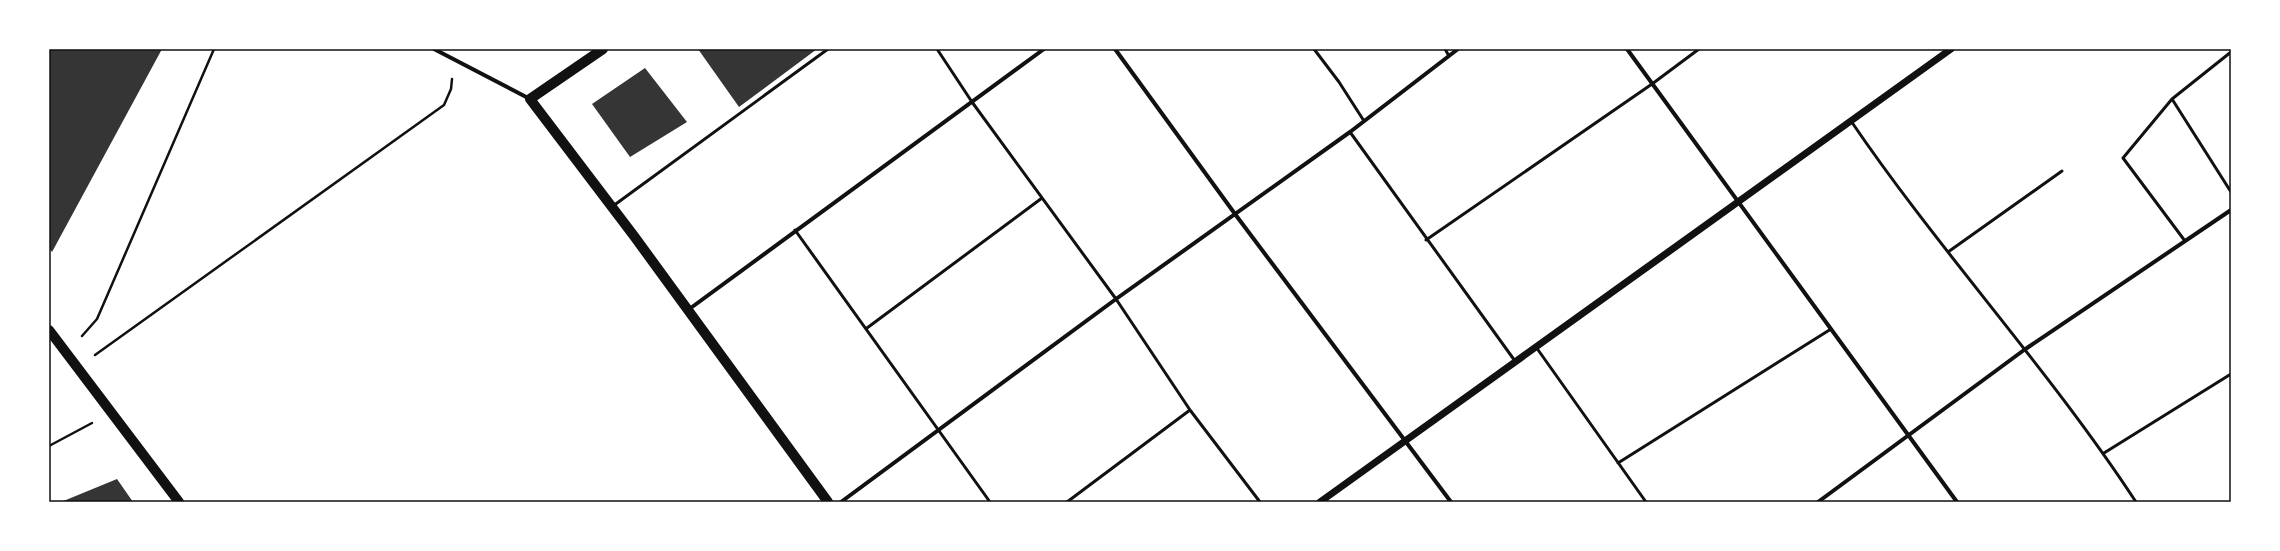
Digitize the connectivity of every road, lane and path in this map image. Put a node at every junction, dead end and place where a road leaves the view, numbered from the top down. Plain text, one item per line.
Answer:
1 (214, 49) edge
2 (434, 49) edge
3 (603, 49) edge
4 (828, 49) edge
5 (938, 49) edge
6 (1044, 49) edge
7 (1114, 49) edge
8 (1314, 49) edge
9 (1445, 49) edge
10 (1458, 49) edge
11 (1627, 49) edge
12 (1699, 49) edge
13 (1951, 49) edge
14 (2231, 52) edge
15 (1449, 56) junction
16 (454, 59) junction
17 (1652, 84) junction
18 (530, 99) junction
19 (2172, 99) junction
20 (972, 102) junction
21 (1364, 121) junction
22 (1851, 121) junction
23 (1350, 132) junction
24 (2062, 171) dead end
25 (2231, 192) edge
26 (1042, 198) junction
27 (1738, 202) junction
28 (612, 207) junction
29 (2231, 210) edge
30 (1235, 214) junction
31 (795, 230) junction
32 (1426, 240) junction
33 (2185, 241) junction
34 (1948, 252) junction
35 (1116, 299) junction
36 (688, 310) junction
37 (867, 328) junction
38 (49, 330) edge
39 (1831, 330) junction
40 (1536, 347) junction
41 (2024, 350) junction
42 (67, 352) junction
43 (1515, 361) junction
44 (78, 367) junction
45 (2231, 374) edge
46 (1190, 410) junction
47 (112, 412) junction
48 (939, 431) junction
49 (1908, 435) junction
50 (1406, 440) junction
51 (49, 446) edge
52 (2104, 453) junction
53 (1618, 463) junction
54 (179, 502) edge
55 (828, 502) edge
56 (841, 502) edge
57 (990, 502) edge
58 (1067, 502) edge
59 (1260, 502) edge
60 (1320, 502) edge
61 (1451, 502) edge
62 (1646, 502) edge
63 (1818, 502) edge
64 (1957, 502) edge
65 (2136, 502) edge

1 - 42 path
2 - 16 street
3 - 18 main road
4 - 28 lane
5 - 20 lane
6 - 20 street
7 - 30 street
8 - 21 lane
9 - 15 lane
10 - 15 street
11 - 17 street
12 - 17 lane
13 - 22 street
14 - 19 lane
15 - 21 street
16 - 18 street
16 - 44 path
17 - 27 street
17 - 32 lane
18 - 28 main road
19 - 25 lane
19 - 33 lane
20 - 26 lane
20 - 31 street
21 - 23 street
22 - 27 street
22 - 34 lane
23 - 30 street
23 - 32 lane
24 - 34 lane
26 - 35 lane
26 - 37 lane
27 - 39 street
27 - 40 street
28 - 36 main road
29 - 33 street
30 - 35 street
30 - 50 street
31 - 36 street
31 - 37 lane
32 - 43 lane
33 - 41 street
34 - 41 lane
35 - 46 lane
35 - 48 street
36 - 55 main road
37 - 48 lane
38 - 42 main road
39 - 49 street
39 - 53 lane
40 - 43 street
40 - 53 lane
41 - 49 street
41 - 52 lane
42 - 44 main road
43 - 50 street
44 - 47 main road
45 - 52 lane
46 - 58 lane
46 - 59 lane
47 - 51 path
47 - 54 main road
48 - 56 street
48 - 57 lane
49 - 63 street
49 - 64 street
50 - 60 street
50 - 61 street
52 - 65 lane
53 - 62 lane

